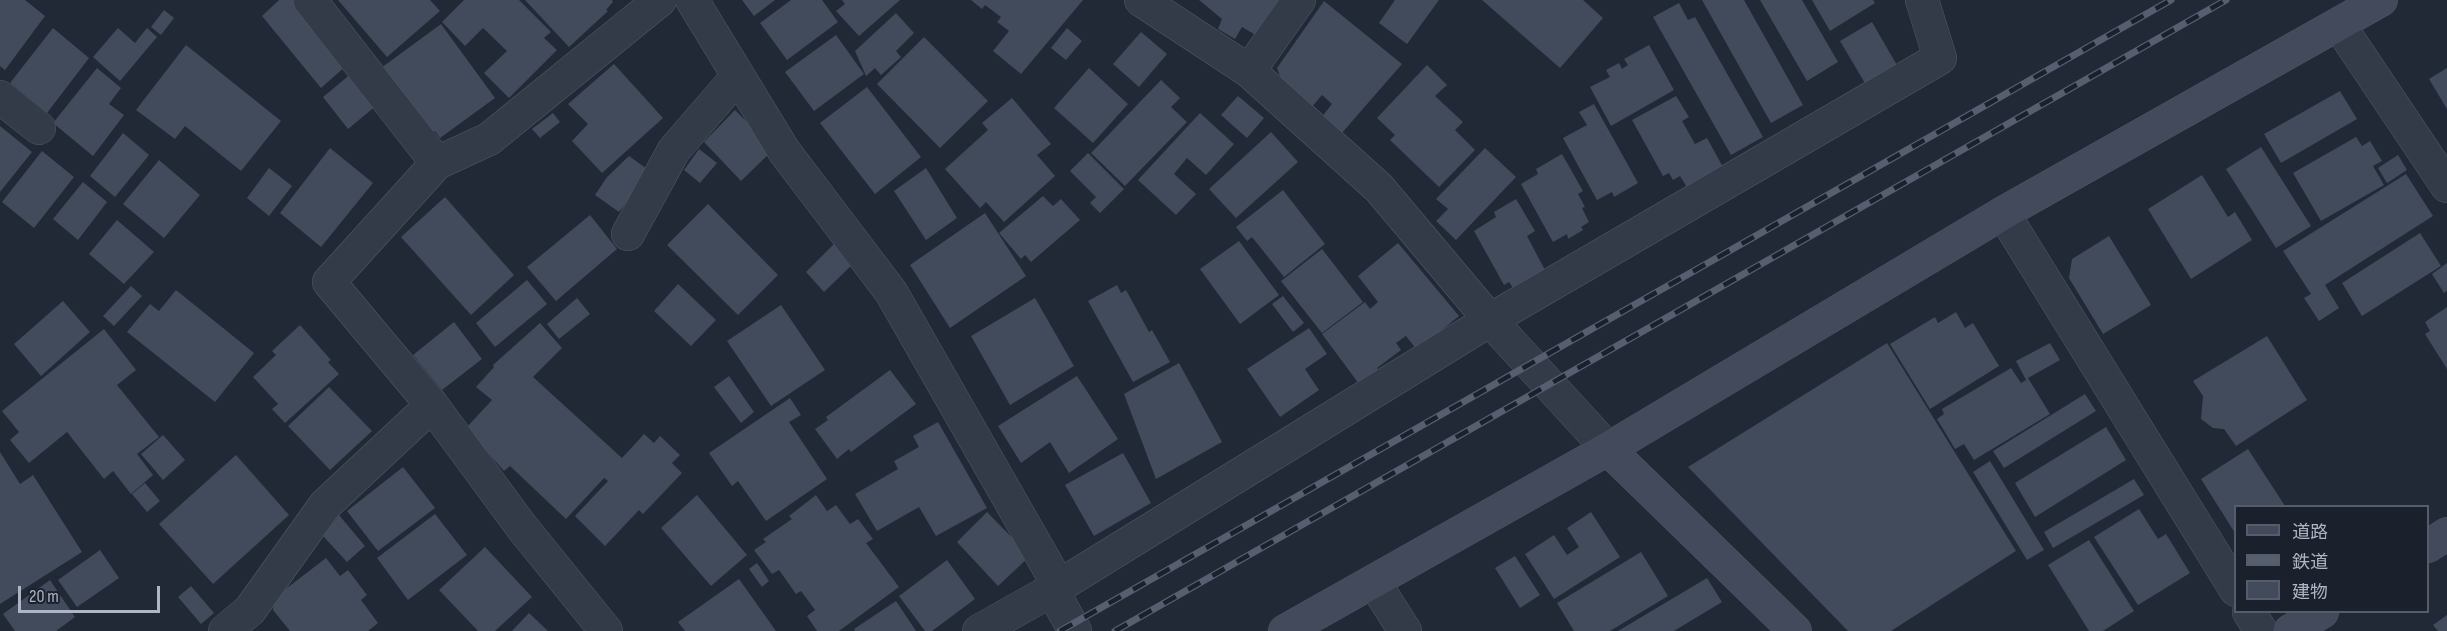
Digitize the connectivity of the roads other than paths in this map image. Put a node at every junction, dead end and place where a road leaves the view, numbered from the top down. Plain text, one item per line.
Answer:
1 (310, 0) edge
2 (660, 0) edge
3 (692, 0) edge
4 (1141, 0) edge
5 (1299, 0) edge
6 (1922, 0) edge
7 (2382, 0) edge
8 (2339, 25) junction
9 (1249, 71) junction
10 (738, 76) junction
11 (0, 98) edge
12 (39, 128) dead end
13 (437, 163) junction
14 (2447, 186) edge
15 (2003, 213) junction
16 (628, 234) dead end
17 (1490, 320) junction
18 (432, 405) junction
19 (1608, 449) junction
20 (2447, 534) edge
21 (2429, 545) edge
22 (1374, 582) junction
23 (1055, 588) junction
24 (2234, 588) edge
25 (2250, 613) edge
26 (2320, 613) edge
27 (257, 621) edge
28 (225, 631) edge
29 (606, 631) edge
30 (978, 631) edge
31 (1075, 631) edge
32 (1285, 631) edge
33 (1405, 631) edge
34 (1795, 631) edge
35 (2261, 631) edge
36 (2290, 631) edge

1 - 13 street
2 - 13 street
3 - 10 street
4 - 9 street
5 - 9 street
6 - 17 street
7 - 8 street
8 - 14 street
8 - 15 street
9 - 17 street
10 - 16 street
10 - 23 street
11 - 12 street
13 - 18 street
15 - 19 street
15 - 24 street
17 - 19 street
17 - 23 street
18 - 27 street
18 - 29 street
19 - 22 street
19 - 34 street
20 - 21 street
22 - 32 street
22 - 33 street
23 - 30 street
23 - 31 street
25 - 35 street
26 - 36 street
27 - 28 street

